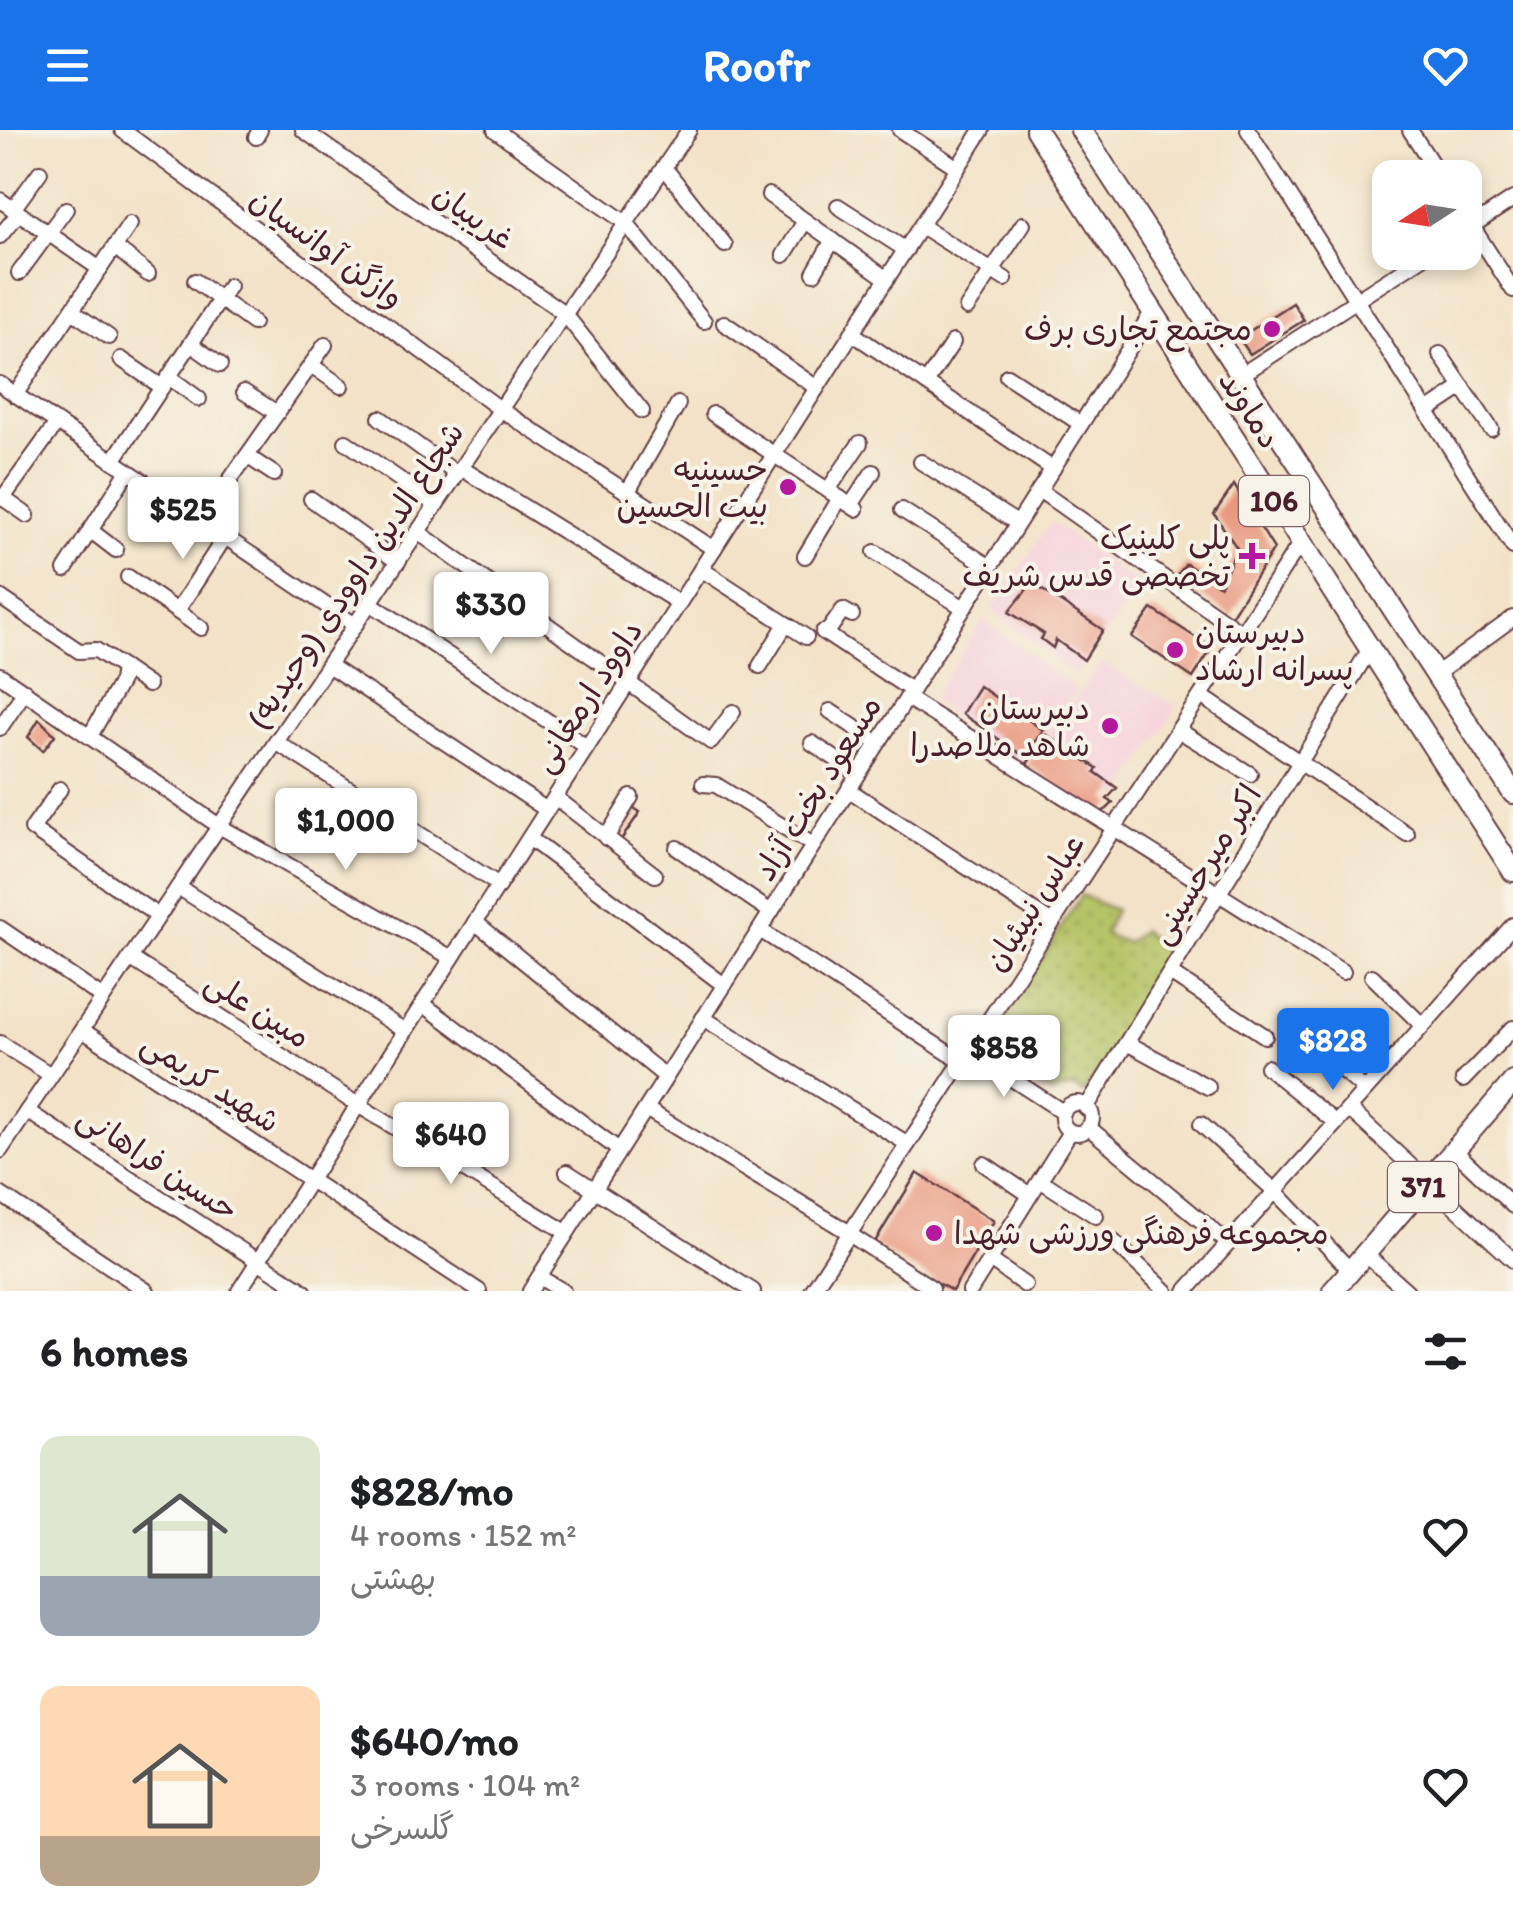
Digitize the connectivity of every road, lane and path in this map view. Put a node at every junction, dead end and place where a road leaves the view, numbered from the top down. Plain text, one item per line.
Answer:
1 (122, 130) edge
2 (494, 130) edge
3 (689, 130) edge
4 (900, 130) edge
5 (982, 130) edge
6 (1036, 130) edge
7 (1082, 130) edge
8 (1248, 130) edge
9 (1410, 130) edge
10 (308, 131) edge
11 (1429, 160) edge
12 (664, 167) junction
13 (958, 168) junction
14 (40, 172) dead end
15 (768, 194) dead end
16 (1513, 199) edge
17 (838, 206) dead end
18 (10, 208) edge
19 (66, 209) dead end
20 (1482, 216) edge
21 (806, 221) junction
22 (626, 223) junction
23 (130, 224) dead end
24 (1023, 224) dead end
25 (921, 226) junction
26 (49, 235) junction
27 (0, 236) edge
28 (833, 240) junction
29 (725, 245) dead end
30 (1482, 246) edge
31 (115, 247) junction
32 (906, 250) junction
33 (784, 255) dead end
34 (100, 269) junction
35 (1403, 270) edge
36 (19, 273) dead end
37 (814, 273) dead end
38 (148, 274) dead end
39 (999, 275) junction
40 (887, 279) junction
41 (195, 281) dead end
42 (229, 286) dead end
43 (1513, 290) edge
44 (220, 300) junction
45 (1357, 300) junction
46 (966, 308) dead end
47 (72, 311) junction
48 (564, 313) junction
49 (1151, 314) junction
50 (704, 321) dead end
51 (724, 322) dead end
52 (252, 323) dead end
53 (852, 334) junction
54 (109, 337) dead end
55 (954, 342) dead end
56 (190, 344) junction
57 (326, 345) dead end
58 (1440, 354) dead end
59 (122, 359) dead end
60 (220, 365) dead end
61 (311, 366) junction
62 (1007, 376) dead end
63 (1241, 376) junction
64 (166, 382) junction
65 (926, 383) junction
66 (341, 386) dead end
67 (817, 388) junction
68 (1462, 388) junction
69 (6, 392) edge
70 (244, 392) dead end
71 (199, 399) dead end
72 (678, 404) dead end
73 (500, 409) junction
74 (642, 411) dead end
75 (1427, 411) junction
76 (277, 413) junction
77 (713, 414) dead end
78 (380, 418) dead end
79 (57, 423) junction
80 (1081, 424) junction
81 (1491, 429) dead end
82 (346, 442) dead end
83 (860, 443) dead end
84 (775, 454) junction
85 (247, 456) junction
86 (113, 461) junction
87 (921, 462) dead end
88 (1052, 468) junction
89 (128, 471) junction
90 (459, 471) junction
91 (874, 472) dead end
92 (274, 474) dead end
93 (1039, 490) junction
94 (626, 492) junction
95 (2, 497) edge
96 (311, 499) dead end
97 (844, 501) junction
98 (436, 505) junction
99 (902, 510) dead end
100 (27, 516) dead end
101 (202, 521) junction
102 (1018, 523) junction
103 (90, 530) junction
104 (418, 532) junction
105 (225, 537) junction
106 (1511, 540) edge
107 (1301, 542) junction
108 (714, 549) junction
109 (116, 550) dead end
110 (875, 552) dead end
111 (805, 556) dead end
112 (398, 562) junction
113 (990, 567) junction
114 (701, 569) junction
115 (65, 570) dead end
116 (128, 577) dead end
117 (0, 597) edge
118 (370, 603) junction
119 (679, 603) junction
120 (964, 608) junction
121 (176, 611) junction
122 (852, 615) dead end
123 (1513, 618) edge
124 (786, 624) junction
125 (355, 625) junction
126 (202, 628) dead end
127 (1242, 633) junction
128 (806, 637) dead end
129 (1370, 649) junction
130 (328, 665) junction
131 (760, 666) dead end
132 (123, 672) junction
133 (1436, 674) junction
134 (2, 678) edge
135 (630, 681) junction
136 (148, 685) dead end
137 (26, 691) junction
138 (909, 694) junction
139 (1200, 696) junction
140 (830, 711) dead end
141 (734, 712) dead end
142 (0, 728) edge
143 (1178, 730) junction
144 (90, 736) junction
145 (276, 742) junction
146 (878, 742) junction
147 (812, 743) dead end
148 (587, 748) junction
149 (1300, 761) junction
150 (858, 774) junction
151 (1250, 774) dead end
152 (703, 784) dead end
153 (60, 789) dead end
154 (848, 790) junction
155 (1513, 793) edge
156 (631, 797) dead end
157 (551, 804) junction
158 (219, 826) junction
159 (1115, 829) junction
160 (1406, 834) dead end
161 (529, 838) junction
162 (606, 838) junction
163 (814, 845) junction
164 (676, 848) dead end
165 (1513, 871) edge
166 (655, 875) dead end
167 (499, 884) junction
168 (178, 887) junction
169 (1218, 894) junction
170 (771, 912) junction
171 (158, 916) junction
172 (475, 922) junction
173 (1052, 924) junction
174 (1513, 925) edge
175 (0, 928) edge
176 (760, 930) junction
177 (130, 958) junction
178 (452, 958) junction
179 (1343, 972) dead end
180 (1170, 973) junction
181 (1372, 976) dead end
182 (724, 985) junction
183 (103, 998) junction
184 (423, 1004) junction
185 (703, 1018) junction
186 (1423, 1026) junction
187 (1513, 1028) edge
188 (82, 1030) junction
189 (406, 1030) junction
190 (1301, 1034) dead end
191 (1264, 1036) dead end
192 (0, 1043) edge
193 (1126, 1043) junction
194 (965, 1056) junction
195 (1267, 1066) dead end
196 (51, 1075) junction
197 (666, 1077) junction
198 (1463, 1080) dead end
199 (1513, 1082) edge
200 (1208, 1087) dead end
201 (1366, 1090) junction
202 (358, 1105) junction
203 (1086, 1108) junction
204 (1349, 1108) junction
205 (646, 1109) junction
206 (27, 1110) junction
207 (1063, 1112) junction
208 (1336, 1123) junction
209 (1201, 1124) dead end
210 (1088, 1128) junction
211 (1070, 1132) junction
212 (908, 1144) junction
213 (619, 1150) junction
214 (1454, 1150) junction
215 (0, 1151) edge
216 (984, 1164) dead end
217 (567, 1172) dead end
218 (310, 1180) junction
219 (1040, 1180) junction
220 (1426, 1184) junction
221 (1276, 1191) junction
222 (595, 1192) junction
223 (0, 1194) edge
224 (1030, 1195) junction
225 (1513, 1206) edge
226 (1096, 1216) dead end
227 (566, 1232) junction
228 (849, 1234) junction
229 (1114, 1242) dead end
230 (1228, 1244) junction
231 (1365, 1254) junction
232 (990, 1260) junction
233 (1513, 1260) edge
234 (258, 1261) junction
235 (1351, 1271) junction
236 (539, 1277) junction
237 (1025, 1284) dead end
238 (932, 1288) dead end
239 (147, 1291) edge
240 (239, 1291) edge
241 (304, 1291) edge
242 (479, 1291) edge
243 (530, 1291) edge
244 (563, 1291) edge
245 (753, 1291) edge
246 (812, 1291) edge
247 (970, 1291) edge
248 (1166, 1291) edge
249 (1186, 1291) edge
250 (1333, 1291) edge
251 (1407, 1291) edge

1 - 73 street, وازگن آوانسیان
2 - 22 street
3 - 12 street, شجاع الدین داوودی (وحیدیه)
4 - 13 street
5 - 13 street, داوود ارمغانی
6 - 49 main road, دماوند / 106
7 - 63 main road, دماوند / 106
8 - 45 street
9 - 11 street
10 - 48 street, غریبیان
12 - 22 street, شجاع الدین داوودی (وحیدیه)
12 - 29 street
13 - 25 street, داوود ارمغانی
14 - 18 street
15 - 21 street
16 - 20 street
17 - 32 street
18 - 26 street
18 - 27 street
19 - 26 street
21 - 28 street
21 - 33 street
22 - 48 street, شجاع الدین داوودی (وحیدیه)
22 - 50 street
23 - 31 street
24 - 39 street
25 - 32 street, داوود ارمغانی
25 - 39 street
26 - 34 street
26 - 36 street
28 - 37 street
28 - 40 street
30 - 43 street
31 - 34 street
31 - 38 street
32 - 40 street, داوود ارمغانی
34 - 47 street
35 - 45 street
39 - 46 street
40 - 53 street, داوود ارمغانی
41 - 44 street
42 - 44 street
44 - 52 street
44 - 56 street
45 - 63 street
45 - 75 street
47 - 54 street
47 - 69 street
48 - 73 street, شجاع الدین داوودی (وحیدیه)
48 - 74 street, غریبیان
49 - 80 street, مسعود بخت آزاد
49 - 107 main road, دماوند / 106
51 - 67 street
53 - 65 street
53 - 67 street, داوود ارمغانی
55 - 65 street
56 - 60 street
56 - 64 street
57 - 61 street
58 - 68 street
59 - 64 street
61 - 66 street
61 - 76 street
62 - 80 street
63 - 133 main road, دماوند / 106
64 - 71 street
64 - 86 street
65 - 88 street
67 - 84 street, داوود ارمغانی
68 - 75 street
68 - 81 street
69 - 79 street
70 - 76 street
72 - 94 street
73 - 90 street, شجاع الدین داوودی (وحیدیه)
73 - 94 street, وازگن آوانسیان
75 - 106 street
76 - 85 street
77 - 84 street
78 - 90 street
79 - 86 street
79 - 95 street
80 - 88 street, مسعود بخت آزاد
82 - 98 street
83 - 97 street
84 - 97 street
84 - 108 street, داوود ارمغانی
85 - 92 street
85 - 101 street
86 - 89 street
87 - 102 street
88 - 93 street, مسعود بخت آزاد
89 - 101 street
89 - 103 street
90 - 98 street, شجاع الدین داوودی (وحیدیه)
90 - 119 street
91 - 97 street
93 - 102 street, مسعود بخت آزاد
93 - 127 street
94 - 108 street, وازگن آوانسیان
95 - 100 street
96 - 112 street
97 - 111 street
98 - 104 street, شجاع الدین داوودی (وحیدیه)
99 - 113 street
101 - 105 street
102 - 113 street, مسعود بخت آزاد
103 - 109 street
103 - 115 street
104 - 112 street, شجاع الدین داوودی (وحیدیه)
104 - 135 street
105 - 121 street
105 - 125 street
107 - 127 street, عباس نبیئیان
107 - 129 main road, دماوند / 106
108 - 114 street, داوود ارمغانی
110 - 120 street
112 - 118 street, شجاع الدین داوودی (وحیدیه)
113 - 120 street, مسعود بخت آزاد
114 - 119 street, داوود ارمغانی
114 - 124 street
116 - 121 street
117 - 132 street
118 - 125 street, شجاع الدین داوودی (وحیدیه)
118 - 148 street
119 - 135 street, داوود ارمغانی
120 - 138 street, مسعود بخت آزاد
121 - 126 street
122 - 138 street
123 - 133 street
124 - 128 street
124 - 131 street
125 - 130 street, شجاع الدین داوودی (وحیدیه)
127 - 139 street, عباس نبیئیان
129 - 149 street, اکبر میرحسینی
129 - 165 main road, دماوند / 106
130 - 145 street, شجاع الدین داوودی (وحیدیه)
130 - 157 street
132 - 136 street
132 - 144 street
133 - 155 main road, دماوند / 106
134 - 137 street
135 - 141 street
135 - 148 street, داوود ارمغانی
137 - 142 street
137 - 144 street
138 - 146 street, مسعود بخت آزاد
138 - 159 street
139 - 143 street, عباس نبیئیان
139 - 149 street
140 - 146 street
143 - 151 street
143 - 159 street, عباس نبیئیان
144 - 158 street
145 - 158 street, شجاع الدین داوودی (وحیدیه)
145 - 167 street
146 - 150 street, مسعود بخت آزاد
147 - 150 street
148 - 157 street, داوود ارمغانی
149 - 160 street
149 - 169 street, اکبر میرحسینی
150 - 154 street, مسعود بخت آزاد
152 - 163 street
153 - 171 street
154 - 163 street, مسعود بخت آزاد
154 - 173 street
156 - 162 street
157 - 161 street, داوود ارمغانی
157 - 162 street
158 - 168 street, شجاع الدین داوودی (وحیدیه)
158 - 178 street
159 - 169 street
159 - 173 street, عباس نبیئیان
161 - 167 street, داوود ارمغانی
161 - 182 street
162 - 166 street
163 - 170 street, مسعود بخت آزاد
164 - 170 street
167 - 172 street, داوود ارمغانی
168 - 171 street, شجاع الدین داوودی (وحیدیه)
168 - 189 street
169 - 179 street
169 - 180 street, اکبر میرحسینی
170 - 176 street, مسعود بخت آزاد
171 - 177 street, شجاع الدین داوودی (وحیدیه)
172 - 178 street, داوود ارمغانی
172 - 197 street
173 - 194 street, عباس نبیئیان
174 - 186 street
175 - 183 street
176 - 182 street, مسعود بخت آزاد
176 - 194 street
177 - 183 street, شجاع الدین داوودی (وحیدیه)
177 - 202 street, مبین علی
178 - 184 street, داوود ارمغانی
180 - 191 street
180 - 193 street, اکبر میرحسینی
181 - 186 street
182 - 185 street, مسعود بخت آزاد
183 - 188 street, شجاع الدین داوودی (وحیدیه)
184 - 189 street, داوود ارمغانی
184 - 213 street
185 - 197 street, مسعود بخت آزاد
185 - 212 street
186 - 201 street
187 - 198 street
188 - 196 street, شجاع الدین داوودی (وحیدیه)
188 - 218 street, شهید کریمی
189 - 202 street, داوود ارمغانی
190 - 201 street
192 - 196 street
193 - 200 street
193 - 203 street, اکبر میرحسینی
194 - 207 street
194 - 212 street, عباس نبیئیان
195 - 208 street
196 - 206 street, شجاع الدین داوودی (وحیدیه)
197 - 205 street, مسعود بخت آزاد
199 - 214 main road, 371
201 - 204 street
202 - 218 street, داوود ارمغانی
202 - 227 street, مبین علی
203 - 207 street
203 - 210 street
204 - 208 street
204 - 220 street
205 - 213 street, مسعود بخت آزاد
205 - 228 street
206 - 215 street, شجاع الدین داوودی (وحیدیه)
206 - 234 street, حسین فراهانی
207 - 211 street
208 - 221 street
209 - 221 street
210 - 211 street
210 - 230 street
211 - 219 street
212 - 228 street, عباس نبیئیان
213 - 222 street, مسعود بخت آزاد
214 - 220 main road, 371
214 - 225 street
216 - 224 street
217 - 222 street
218 - 234 street, داوود ارمغانی
218 - 242 street, شهید کریمی
219 - 224 street
219 - 226 street
220 - 231 main road, 371
220 - 233 street
221 - 230 street
221 - 235 street
222 - 227 street, مسعود بخت آزاد
222 - 245 street
223 - 239 street
224 - 232 street
227 - 236 street, مسعود بخت آزاد
228 - 238 street
228 - 246 street, عباس نبیئیان
229 - 248 street
230 - 249 street
231 - 235 main road, 371
231 - 251 street
232 - 237 street
232 - 247 street
234 - 240 street, داوود ارمغانی
234 - 241 street, حسین فراهانی
235 - 250 main road, 371
236 - 243 street, مسعود بخت آزاد
236 - 244 street

